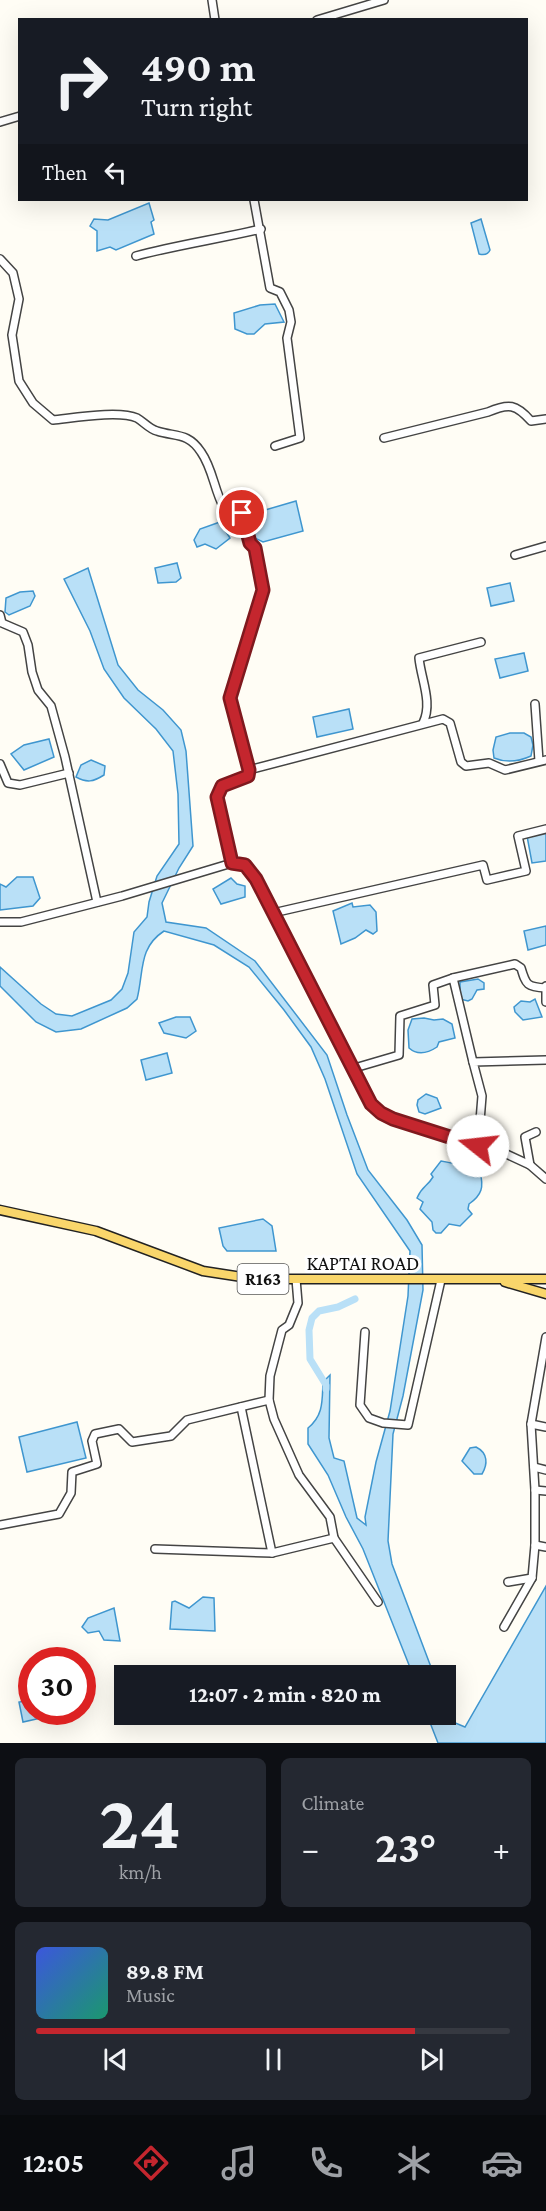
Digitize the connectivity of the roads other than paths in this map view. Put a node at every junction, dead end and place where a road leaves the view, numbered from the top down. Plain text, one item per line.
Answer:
1 (212, 0) edge
2 (384, 0) edge
3 (215, 18) edge
4 (324, 18) edge
5 (18, 118) edge
6 (0, 122) edge
7 (254, 201) edge
8 (261, 229) junction
9 (136, 256) dead end
10 (0, 259) edge
11 (546, 419) edge
12 (384, 438) dead end
13 (274, 446) dead end
14 (546, 546) edge
15 (515, 555) dead end
16 (0, 615) edge
17 (481, 642) dead end
18 (535, 704) dead end
19 (423, 723) junction
20 (543, 761) edge
21 (0, 764) edge
22 (249, 770) junction
23 (69, 773) junction
24 (546, 829) edge
25 (232, 863) junction
26 (97, 902) junction
27 (273, 913) junction
28 (0, 922) edge
29 (453, 978) junction
30 (546, 987) edge
31 (546, 1002) edge
32 (546, 1060) edge
33 (473, 1062) junction
34 (356, 1071) junction
35 (536, 1132) dead end
36 (478, 1146) junction
37 (530, 1165) junction
38 (546, 1179) edge
39 (0, 1209) edge
40 (296, 1279) junction
41 (493, 1279) junction
42 (441, 1280) junction
43 (546, 1280) edge
44 (546, 1294) edge
45 (365, 1332) dead end
46 (546, 1337) edge
47 (545, 1346) edge
48 (269, 1400) junction
49 (241, 1407) junction
50 (531, 1424) junction
51 (546, 1427) edge
52 (534, 1467) junction
53 (546, 1470) edge
54 (535, 1490) junction
55 (546, 1491) edge
56 (0, 1525) edge
57 (334, 1538) junction
58 (535, 1545) junction
59 (546, 1547) edge
60 (155, 1549) dead end
61 (272, 1553) junction
62 (532, 1578) junction
63 (508, 1582) dead end
64 (378, 1602) dead end
65 (504, 1627) dead end

1 - 3 street
2 - 4 street
5 - 6 street
7 - 8 street
8 - 9 street
8 - 13 street
10 - 22 street
11 - 12 street
14 - 15 street
16 - 23 street
17 - 19 street
18 - 20 street
19 - 20 street
19 - 22 street
21 - 23 street
22 - 25 street
23 - 26 street
24 - 27 street
25 - 26 street
25 - 27 street
26 - 28 street
27 - 34 street
29 - 30 street
29 - 33 street
29 - 34 street
30 - 31 street
32 - 33 street
33 - 36 street
34 - 36 street
35 - 37 street
36 - 37 street
37 - 38 street
39 - 40 main road, KAPTAI ROAD / R163
40 - 42 main road, KAPTAI ROAD / R163
40 - 48 street
41 - 42 main road, KAPTAI ROAD / R163
41 - 43 main road, R163
41 - 44 main road, R163
42 - 45 street
46 - 47 street
47 - 50 street
48 - 49 street
48 - 57 street
49 - 56 street
49 - 61 street
50 - 51 street
50 - 52 street
52 - 53 street
52 - 54 street
54 - 55 street
54 - 58 street
57 - 61 street
57 - 64 street
58 - 59 street
58 - 62 street
60 - 61 street
62 - 63 street
62 - 65 street

